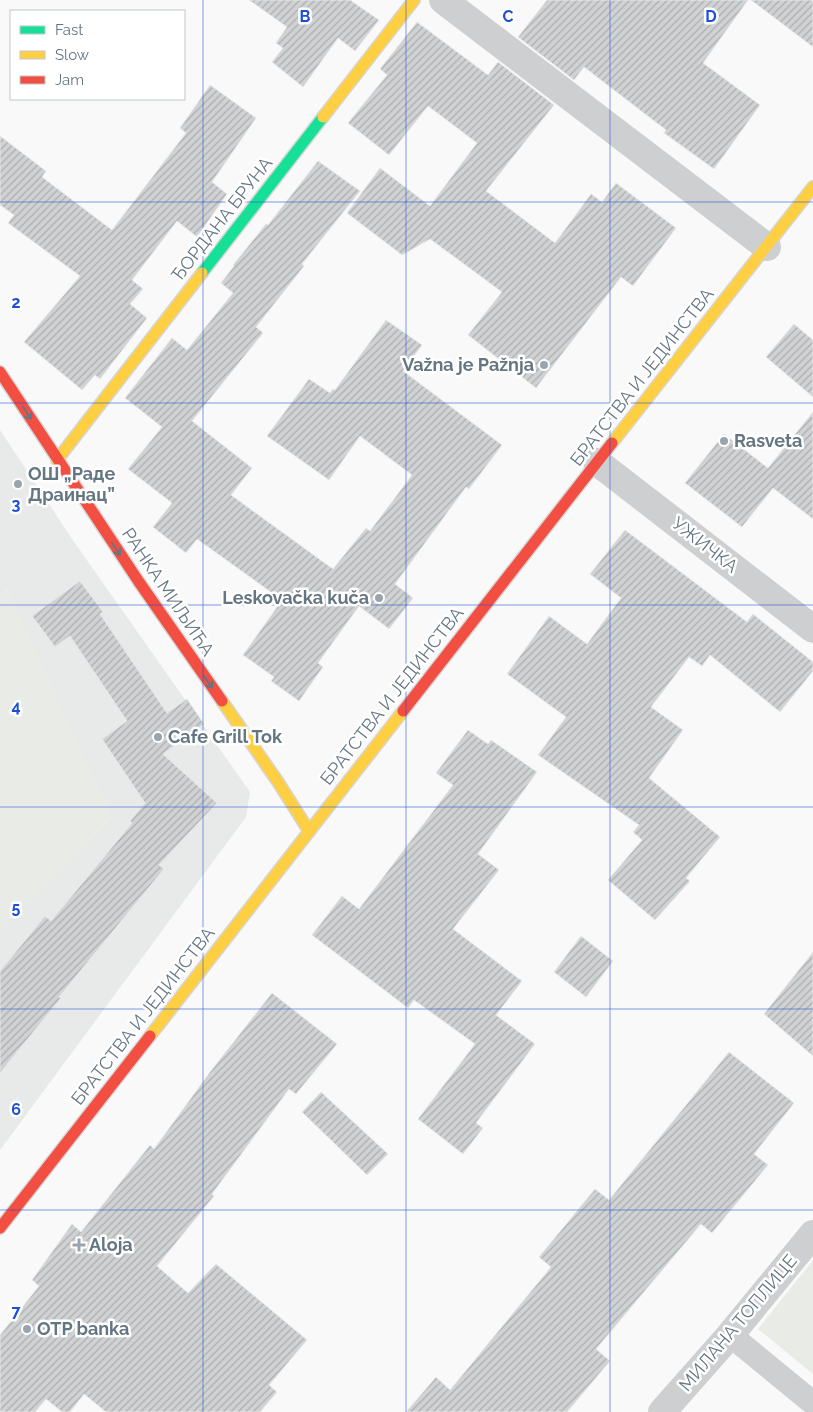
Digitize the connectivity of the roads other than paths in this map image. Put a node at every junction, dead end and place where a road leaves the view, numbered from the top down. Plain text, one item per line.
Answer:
1 (414, 0) edge
2 (443, 0) edge
3 (813, 187) edge
4 (767, 247) junction
5 (0, 372) edge
6 (57, 460) junction
7 (597, 462) junction
8 (813, 629) edge
9 (308, 831) junction
10 (0, 1228) edge
11 (813, 1234) edge
12 (730, 1335) junction
13 (813, 1404) edge
14 (662, 1412) edge

1 - 6 street, ЂОРДАНА БРУНА
2 - 4 street
3 - 4 street, БРАТСТВА И ЈЕДИНСТВА
4 - 7 street, БРАТСТВА И ЈЕДИНСТВА
5 -> 6 street, РАНКА МИЉИЋА
6 -> 9 street, РАНКА МИЉИЋА
7 - 8 street, УЖИЧКА
7 - 9 street, БРАТСТВА И ЈЕДИНСТВА
9 - 10 street, БРАТСТВА И ЈЕДИНСТВА
11 - 12 street, МИЛАНА ТОПЛИЦЕ
12 - 13 lane
12 - 14 street, МИЛАНА ТОПЛИЦЕ

